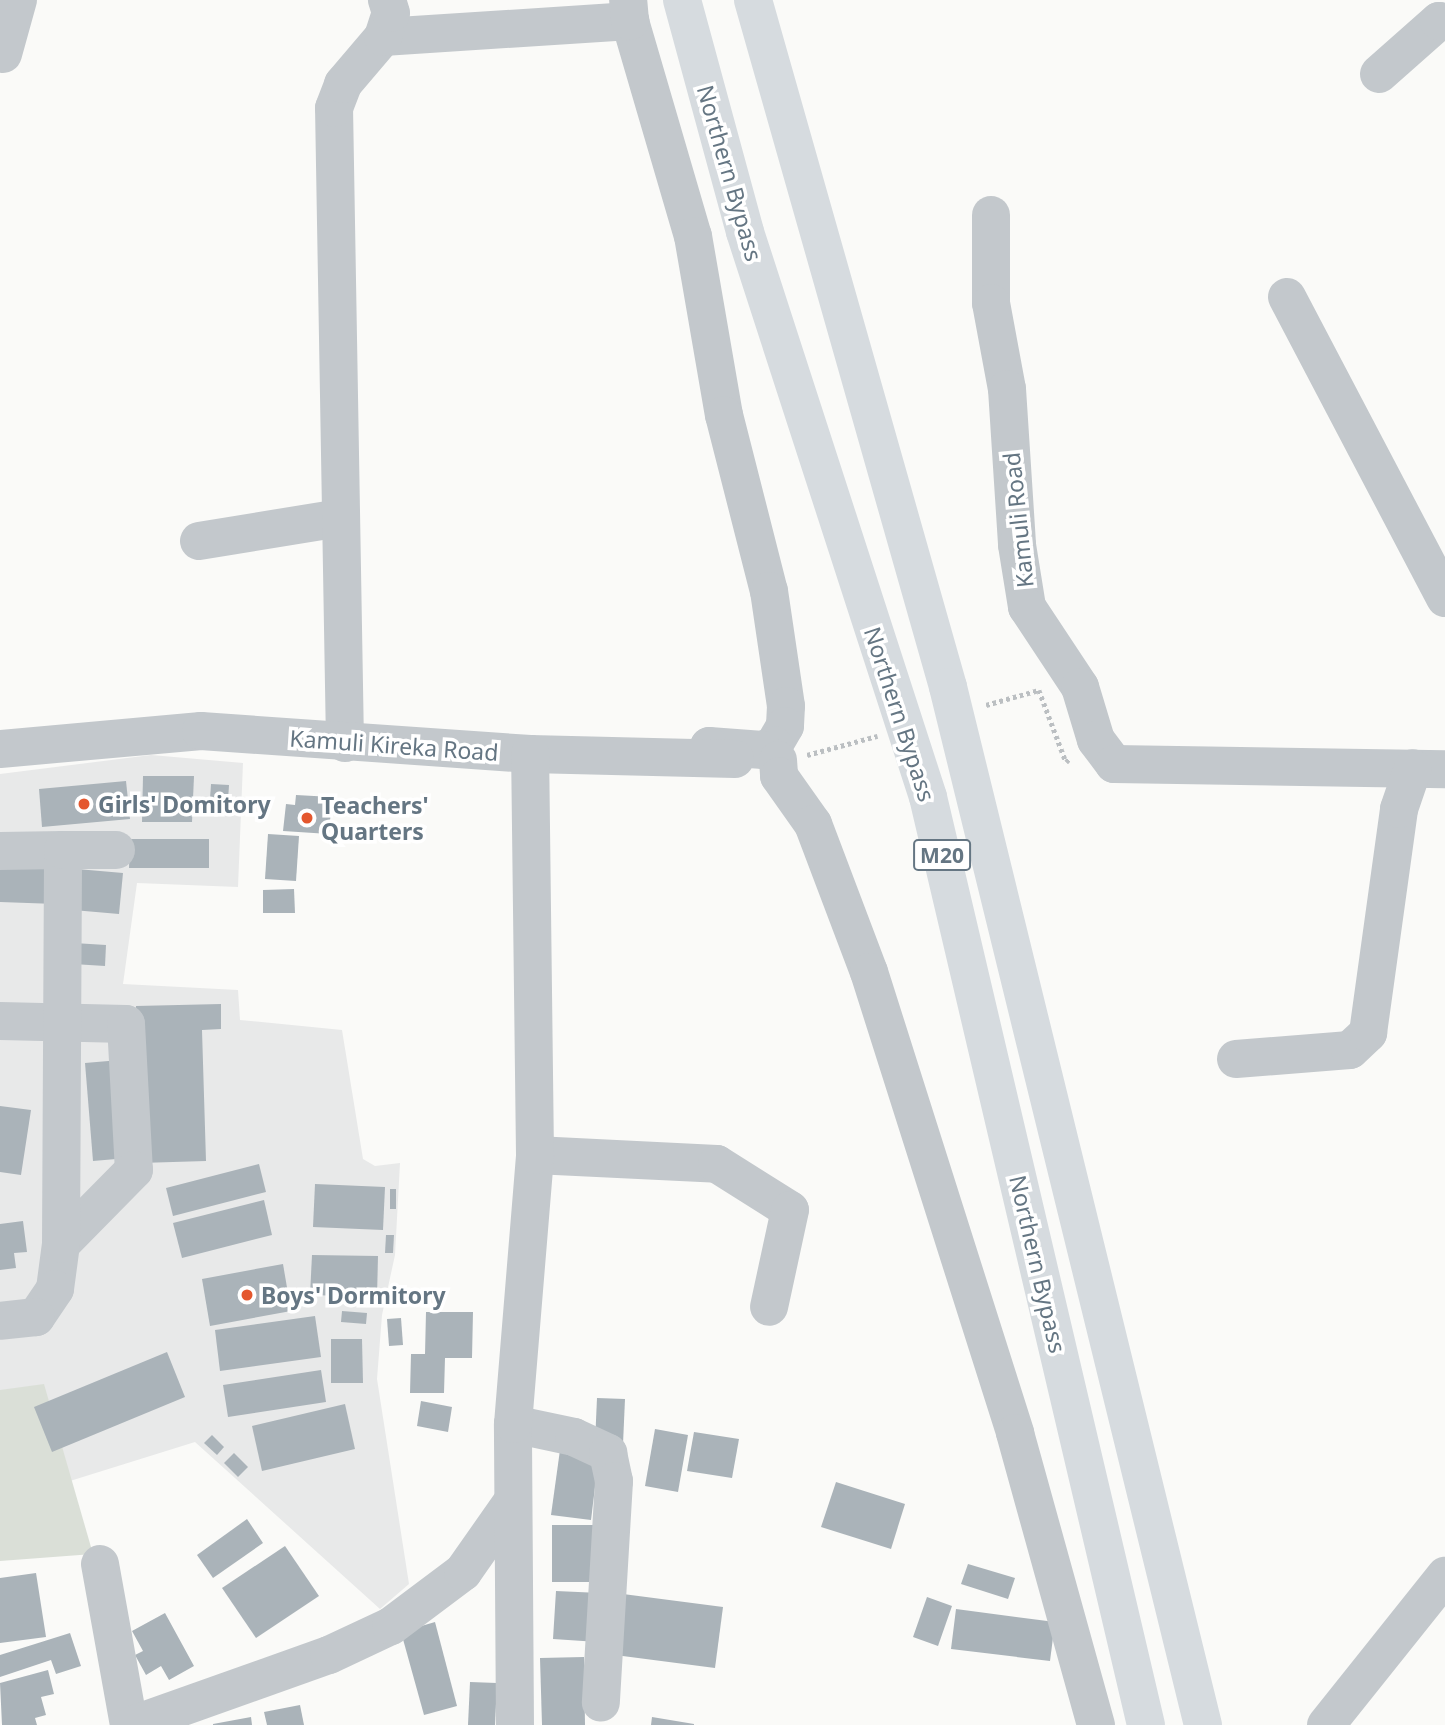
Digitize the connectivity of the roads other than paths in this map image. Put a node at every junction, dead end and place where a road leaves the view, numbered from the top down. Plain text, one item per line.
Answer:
1 (18, 0) edge
2 (682, 0) edge
3 (753, 0) edge
4 (629, 10) edge
5 (385, 18) edge
6 (1445, 22) edge
7 (4, 54) dead end
8 (1379, 74) dead end
9 (991, 215) dead end
10 (1287, 297) dead end
11 (340, 518) junction
12 (199, 541) dead end
13 (1445, 598) edge
14 (345, 743) junction
15 (0, 749) edge
16 (530, 754) junction
17 (708, 758) junction
18 (1429, 769) edge
19 (63, 849) junction
20 (116, 849) dead end
21 (0, 851) edge
22 (0, 1021) edge
23 (63, 1023) junction
24 (1236, 1059) dead end
25 (535, 1155) junction
26 (61, 1244) junction
27 (769, 1307) dead end
28 (0, 1321) edge
29 (513, 1424) junction
30 (512, 1502) junction
31 (100, 1564) dead end
32 (1445, 1576) edge
33 (601, 1703) dead end
34 (131, 1725) edge
35 (515, 1725) edge
36 (1096, 1725) edge
37 (1146, 1725) edge
38 (1203, 1725) edge
39 (1326, 1725) edge

1 - 7 street
2 - 37 highway, Northern Bypass / M20
3 - 38 highway, Northern Bypass / M20
4 - 5 street
4 - 17 street
5 - 11 street
6 - 8 street
9 - 18 street, Kamuli Road
10 - 13 street
11 - 12 street
11 - 14 street
14 - 15 street, Kamuli Kireka Road
14 - 16 street, Kamuli Kireka Road
16 - 17 street, Kamuli Kireka Road
16 - 25 street
17 - 36 street, Kamuli Kireka Road
18 - 24 street
19 - 20 street
19 - 21 street
19 - 23 street
22 - 23 street
23 - 26 street
23 - 26 street
25 - 27 street
25 - 29 street
26 - 28 street
29 - 30 street
29 - 33 street
30 - 34 street
30 - 35 street
31 - 34 street
32 - 39 street

